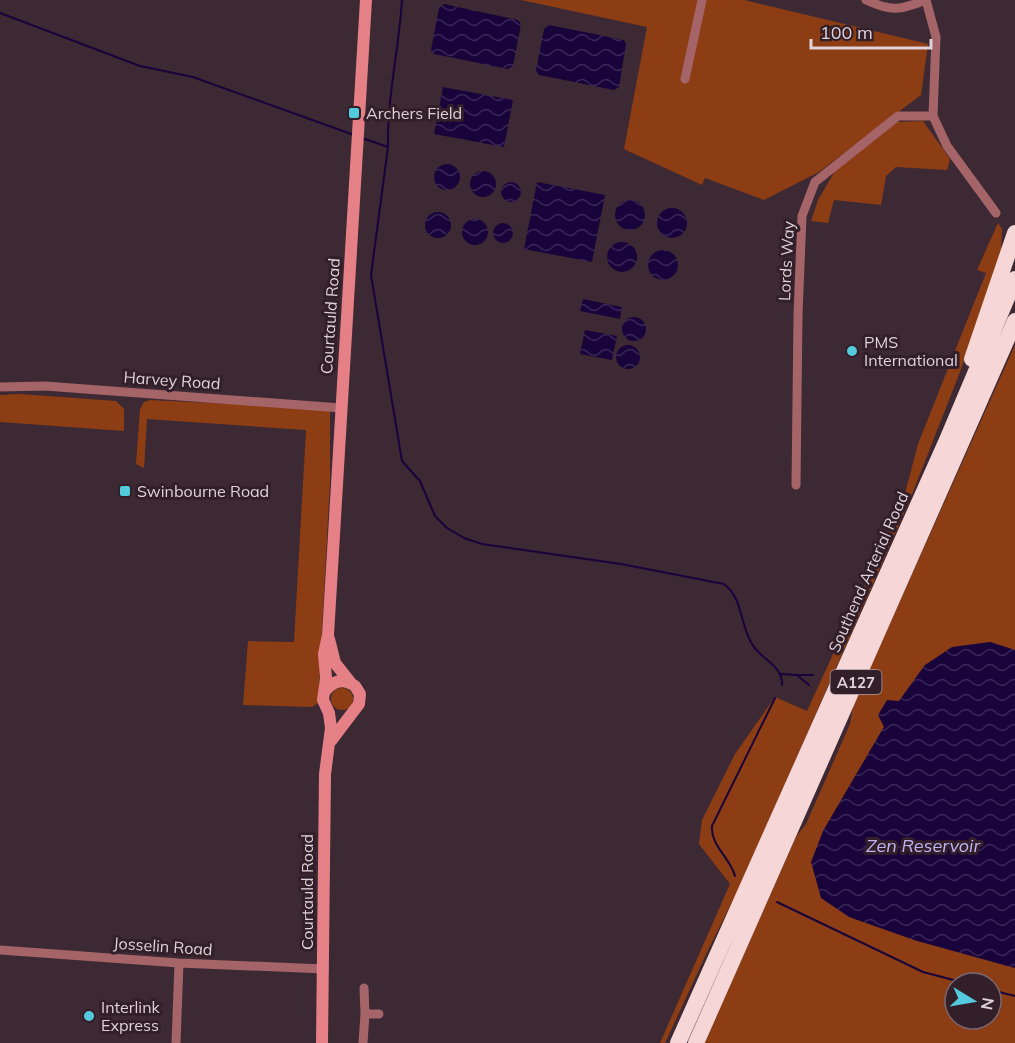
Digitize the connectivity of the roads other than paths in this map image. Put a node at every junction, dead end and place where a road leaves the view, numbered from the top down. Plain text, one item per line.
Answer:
1 (366, 0) edge
2 (702, 0) edge
3 (866, 0) edge
4 (926, 0) edge
5 (685, 79) dead end
6 (933, 116) junction
7 (996, 213) dead end
8 (1015, 233) edge
9 (1015, 279) edge
10 (1014, 324) edge
11 (0, 387) edge
12 (341, 408) junction
13 (796, 485) dead end
14 (916, 509) junction
15 (328, 635) junction
16 (350, 682) junction
17 (326, 690) junction
18 (329, 712) junction
19 (350, 715) junction
20 (330, 742) junction
21 (0, 950) edge
22 (179, 963) junction
23 (324, 969) junction
24 (364, 988) dead end
25 (365, 1014) junction
26 (379, 1014) dead end
27 (176, 1043) edge
28 (322, 1043) edge
29 (363, 1043) edge
30 (678, 1043) edge
31 (696, 1043) edge

1 - 12 street, Courtauld Road
2 - 5 street
3 - 4 street
4 - 6 street
6 - 7 street
6 - 13 street, Lords Way
8 - 14 highway, A127
9 - 14 highway, Southend Arterial Road / A127
10 - 31 highway, Southend Arterial Road / A127
11 - 12 street, Harvey Road
12 - 15 street, Courtauld Road
14 - 30 highway, Southend Arterial Road / A127
15 - 16 street, Courtauld Road
15 - 17 street, Courtauld Road
16 - 17 street
16 - 19 street, Courtauld Road
17 - 18 street, Courtauld Road
18 - 19 street
18 - 20 street, Courtauld Road
19 - 20 street, Courtauld Road
20 - 23 street, Courtauld Road
21 - 22 street, Josselin Road
22 - 23 street, Josselin Road
22 - 27 street
23 - 28 street, Courtauld Road
24 - 25 street
25 - 26 street
25 - 29 street

